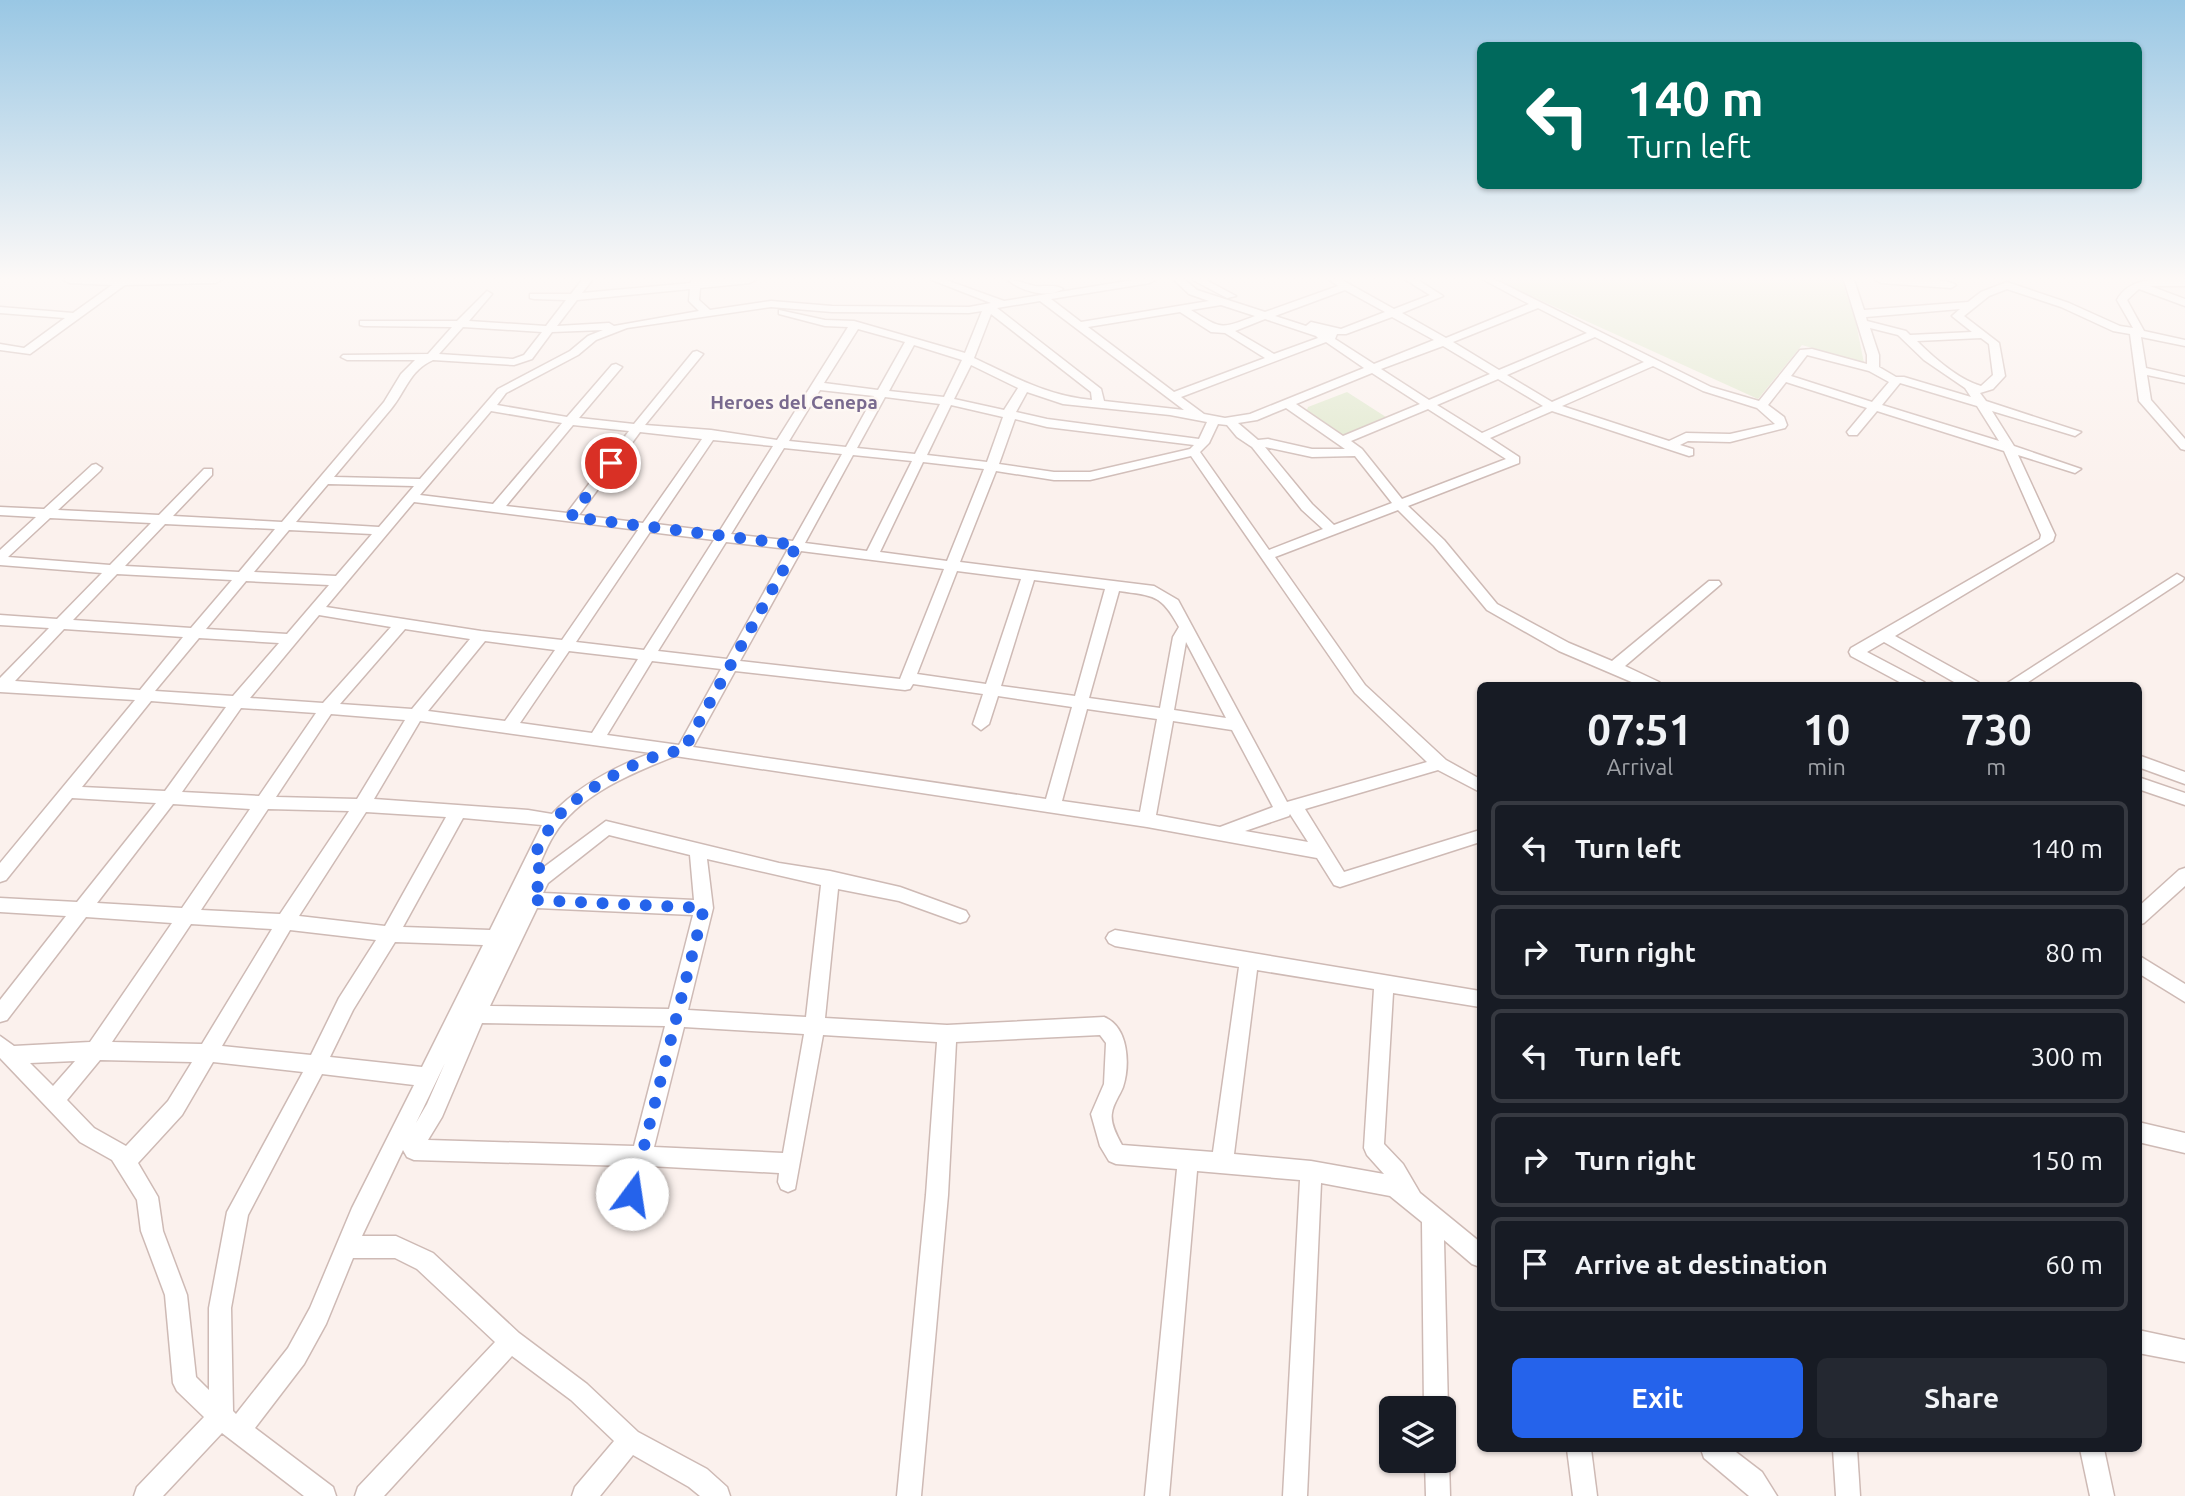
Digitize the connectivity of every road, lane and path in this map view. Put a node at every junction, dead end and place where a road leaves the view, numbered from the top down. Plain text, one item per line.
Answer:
1 (438, 350) edge
2 (533, 350) edge
3 (578, 350) edge
4 (839, 350) edge
5 (905, 350) edge
6 (938, 350) edge
7 (972, 350) edge
8 (1044, 350) edge
9 (1113, 350) edge
10 (1260, 350) edge
11 (1296, 350) edge
12 (1346, 350) edge
13 (1430, 350) edge
14 (1451, 350) edge
15 (1558, 350) edge
16 (1627, 350) edge
17 (1871, 350) edge
18 (1921, 350) edge
19 (1994, 350) edge
20 (2137, 350) edge
21 (697, 354) dead end
22 (347, 357) dead end
23 (431, 357) junction
24 (1273, 358) junction
25 (968, 359) junction
26 (1653, 362) junction
27 (616, 367) dead end
28 (1873, 369) junction
29 (2140, 370) junction
30 (1375, 371) junction
31 (1499, 376) junction
32 (1785, 378) junction
33 (2185, 380) edge
34 (1896, 381) junction
35 (816, 386) junction
36 (1969, 386) junction
37 (1025, 387) junction
38 (881, 393) junction
39 (1173, 396) junction
40 (949, 401) junction
41 (1981, 403) junction
42 (1098, 405) junction
43 (1289, 405) junction
44 (1426, 405) junction
45 (1761, 406) junction
46 (1875, 406) junction
47 (490, 407) junction
48 (1552, 407) junction
49 (1011, 415) junction
50 (1207, 418) junction
51 (570, 421) junction
52 (1231, 422) junction
53 (638, 427) junction
54 (1853, 432) dead end
55 (2075, 432) dead end
56 (710, 434) junction
57 (1481, 438) junction
58 (1344, 440) junction
59 (781, 442) junction
60 (1256, 444) junction
61 (2184, 444) edge
62 (1670, 446) junction
63 (1199, 447) junction
64 (2009, 448) junction
65 (850, 450) junction
66 (1358, 452) junction
67 (1689, 452) dead end
68 (921, 459) junction
69 (990, 466) junction
70 (96, 468) dead end
71 (2075, 469) dead end
72 (208, 472) dead end
73 (324, 480) junction
74 (424, 483) junction
75 (412, 498) junction
76 (1400, 505) junction
77 (497, 508) junction
78 (0, 511) edge
79 (47, 514) junction
80 (571, 517) junction
81 (162, 519) junction
82 (648, 526) junction
83 (284, 528) junction
84 (384, 531) junction
85 (1332, 531) junction
86 (724, 536) junction
87 (797, 545) junction
88 (872, 555) junction
89 (1266, 556) junction
90 (0, 559) edge
91 (951, 565) junction
92 (115, 570) junction
93 (1029, 575) junction
94 (242, 576) junction
95 (2177, 578) dead end
96 (340, 581) junction
97 (1714, 584) dead end
98 (1113, 586) junction
99 (316, 610) junction
100 (0, 620) edge
101 (60, 623) junction
102 (402, 623) junction
103 (1186, 627) junction
104 (193, 634) junction
105 (481, 636) junction
106 (1884, 636) junction
107 (292, 639) junction
108 (566, 646) junction
109 (648, 656) junction
110 (730, 665) junction
111 (1614, 667) junction
112 (907, 678) junction
113 (1634, 682) edge
114 (1912, 682) edge
115 (1966, 682) edge
116 (2017, 682) edge
117 (1, 686) edge
118 (992, 690) junction
119 (148, 695) junction
120 (238, 701) junction
121 (1080, 703) junction
122 (326, 710) junction
123 (416, 715) junction
124 (1166, 715) junction
125 (981, 724) dead end
126 (1238, 725) junction
127 (509, 728) junction
128 (596, 739) junction
129 (678, 750) junction
130 (2142, 762) edge
131 (1440, 764) junction
132 (2185, 778) edge
133 (1477, 784) edge
134 (2142, 784) edge
135 (68, 792) junction
136 (169, 798) junction
137 (2185, 799) edge
138 (263, 803) junction
139 (362, 805) junction
140 (1052, 806) junction
141 (1288, 808) junction
142 (457, 813) junction
143 (1147, 820) junction
144 (555, 821) junction
145 (1224, 832) junction
146 (1477, 837) edge
147 (698, 851) junction
148 (536, 852) junction
149 (1324, 852) junction
150 (0, 875) edge
151 (2185, 875) edge
152 (542, 878) junction
153 (830, 878) junction
154 (531, 900) junction
155 (0, 905) edge
156 (704, 908) junction
157 (83, 909) junction
158 (2142, 914) edge
159 (186, 916) junction
160 (960, 916) dead end
161 (285, 922) junction
162 (390, 934) junction
163 (496, 937) junction
164 (1115, 939) dead end
165 (1249, 960) junction
166 (2142, 966) edge
167 (1384, 982) junction
168 (2185, 994) edge
169 (1477, 998) edge
170 (0, 1014) edge
171 (478, 1014) junction
172 (676, 1018) junction
173 (815, 1026) junction
174 (947, 1034) junction
175 (456, 1037) junction
176 (5, 1050) edge
177 (94, 1051) junction
178 (208, 1054) junction
179 (317, 1063) junction
180 (428, 1077) junction
181 (54, 1100) junction
182 (408, 1133) junction
183 (2142, 1133) edge
184 (2185, 1143) edge
185 (642, 1156) junction
186 (1188, 1161) junction
187 (125, 1162) junction
188 (1222, 1164) junction
189 (1311, 1171) junction
190 (632, 1194) dead end
191 (1412, 1197) junction
192 (1433, 1215) junction
193 (349, 1247) junction
194 (1477, 1253) edge
195 (511, 1341) junction
196 (2142, 1343) edge
197 (2185, 1351) edge
198 (1436, 1396) edge
199 (229, 1423) junction
200 (630, 1440) junction
201 (1579, 1452) edge
202 (1719, 1452) edge
203 (1845, 1452) edge
204 (2093, 1452) edge
205 (1437, 1473) edge
206 (146, 1496) edge
207 (324, 1496) edge
208 (367, 1496) edge
209 (584, 1496) edge
210 (718, 1496) edge
211 (909, 1496) edge
212 (1157, 1496) edge
213 (1295, 1496) edge
214 (1438, 1496) edge
215 (1585, 1496) edge
216 (1765, 1496) edge
217 (1848, 1496) edge
218 (2102, 1496) edge

1 - 23 street
2 - 23 street
3 - 47 street
4 - 35 street
5 - 38 street
6 - 25 street
7 - 25 street
8 - 42 street
9 - 39 street
10 - 24 street
11 - 24 street
12 - 30 street
13 - 30 street
14 - 31 street
15 - 31 street
16 - 26 street
17 - 28 street
18 - 36 street
19 - 36 street
20 - 29 street
21 - 53 street
22 - 23 street
23 - 73 street
24 - 39 street
25 - 37 street
25 - 40 street
26 - 45 street
26 - 48 street
27 - 51 street
28 - 32 street
28 - 34 street
29 - 33 street
29 - 61 street
30 - 43 street
30 - 44 street
31 - 44 street
31 - 48 street
32 - 45 street
32 - 46 street
34 - 41 street
34 - 46 street
35 - 38 street
35 - 59 street
36 - 41 street
37 - 42 street
37 - 49 street
38 - 40 street
38 - 65 street
39 - 50 street
40 - 49 street
40 - 68 street
41 - 55 street
41 - 64 street
42 - 50 street
43 - 52 street
43 - 58 street
44 - 57 street
44 - 58 street
45 - 62 street
46 - 54 street
46 - 64 street
47 - 51 street
47 - 74 street
48 - 57 street
48 - 62 street
49 - 63 street
49 - 69 street
50 - 52 street
50 - 63 street
51 - 53 street
51 - 77 street
52 - 60 street
53 - 56 street
53 - 80 street
56 - 59 street
56 - 82 street
57 - 76 street
58 - 66 street
59 - 65 street
59 - 86 street
60 - 66 street
60 - 85 street
62 - 67 street
63 - 69 street
63 - 89 street
64 - 71 street
64 - 106 street
65 - 68 street
65 - 87 street
66 - 76 street
68 - 69 street
68 - 88 street
69 - 91 street
70 - 79 street
72 - 81 street
73 - 74 street
73 - 83 street
74 - 75 street
75 - 77 street
75 - 84 street
76 - 85 street
76 - 111 street
77 - 80 street
78 - 79 street
79 - 81 street
79 - 90 street
80 - 82 street
81 - 83 street
81 - 92 street
82 - 86 street
82 - 108 street
83 - 84 street
83 - 94 street
84 - 96 street
85 - 89 street
86 - 87 street
86 - 109 street
87 - 88 street
87 - 110 street
88 - 91 street
89 - 131 street
90 - 92 street
91 - 93 street
91 - 112 street
92 - 94 street
92 - 101 street
93 - 98 street
93 - 118 street
94 - 96 street
94 - 104 street
95 - 116 street
96 - 99 street
97 - 111 street
98 - 103 street
98 - 121 street
99 - 102 street
99 - 107 street
100 - 101 street
101 - 104 street
101 - 117 street
102 - 105 street
102 - 122 street
103 - 124 street
103 - 126 street
104 - 107 street
104 - 119 street
105 - 108 street
105 - 123 street
106 - 114 street
106 - 115 street
107 - 120 street
108 - 109 street
108 - 127 street
109 - 110 street
109 - 128 street
110 - 112 street
110 - 129 street
111 - 113 street
112 - 118 street
117 - 119 street
118 - 121 street
118 - 125 street
119 - 120 street
119 - 135 street
120 - 122 street
120 - 136 street
121 - 124 street
121 - 140 street
122 - 123 street
122 - 138 street
123 - 127 street
123 - 139 street
124 - 126 street
124 - 143 street
126 - 141 street
127 - 128 street
128 - 129 street
129 - 140 street
129 - 144 street
130 - 132 street
131 - 133 street
131 - 141 street
134 - 137 street
135 - 136 street
135 - 150 street
136 - 138 street
136 - 157 street
138 - 139 street
138 - 159 street
139 - 142 street
139 - 161 street
140 - 143 street
141 - 145 street
141 - 149 street
142 - 144 street
142 - 162 street
143 - 145 street
144 - 148 street
145 - 149 street
146 - 149 street
147 - 152 street
147 - 153 street
147 - 156 street
148 - 152 street
148 - 163 street
151 - 158 street
152 - 154 street
153 - 160 street
153 - 173 street
154 - 156 street
154 - 171 street
155 - 157 street
156 - 172 street
157 - 159 street
157 - 170 street
159 - 161 street
159 - 177 street
161 - 162 street
161 - 178 street
162 - 163 street
162 - 179 street
163 - 175 street
164 - 165 street
165 - 167 street
165 - 188 street
166 - 168 street
167 - 169 street
167 - 191 street
171 - 172 street
171 - 175 street
172 - 173 street
172 - 185 street
173 - 174 street
173 - 185 street
174 - 186 street
174 - 211 street
175 - 180 street
175 - 182 street
176 - 177 street
176 - 181 street
177 - 178 street
177 - 181 street
178 - 179 street
178 - 187 street
179 - 180 street
179 - 199 street
180 - 182 street
181 - 187 street
182 - 185 street
182 - 193 street
183 - 184 street
185 - 190 street
186 - 188 street
186 - 212 street
187 - 199 street
188 - 189 street
189 - 191 street
189 - 213 street
191 - 192 street
192 - 194 street
192 - 198 street
193 - 195 street
193 - 199 street
195 - 200 street
195 - 208 street
196 - 197 street
199 - 206 street
199 - 207 street
200 - 209 street
200 - 210 street
201 - 215 street
202 - 216 street
203 - 217 street
204 - 218 street
205 - 214 street

